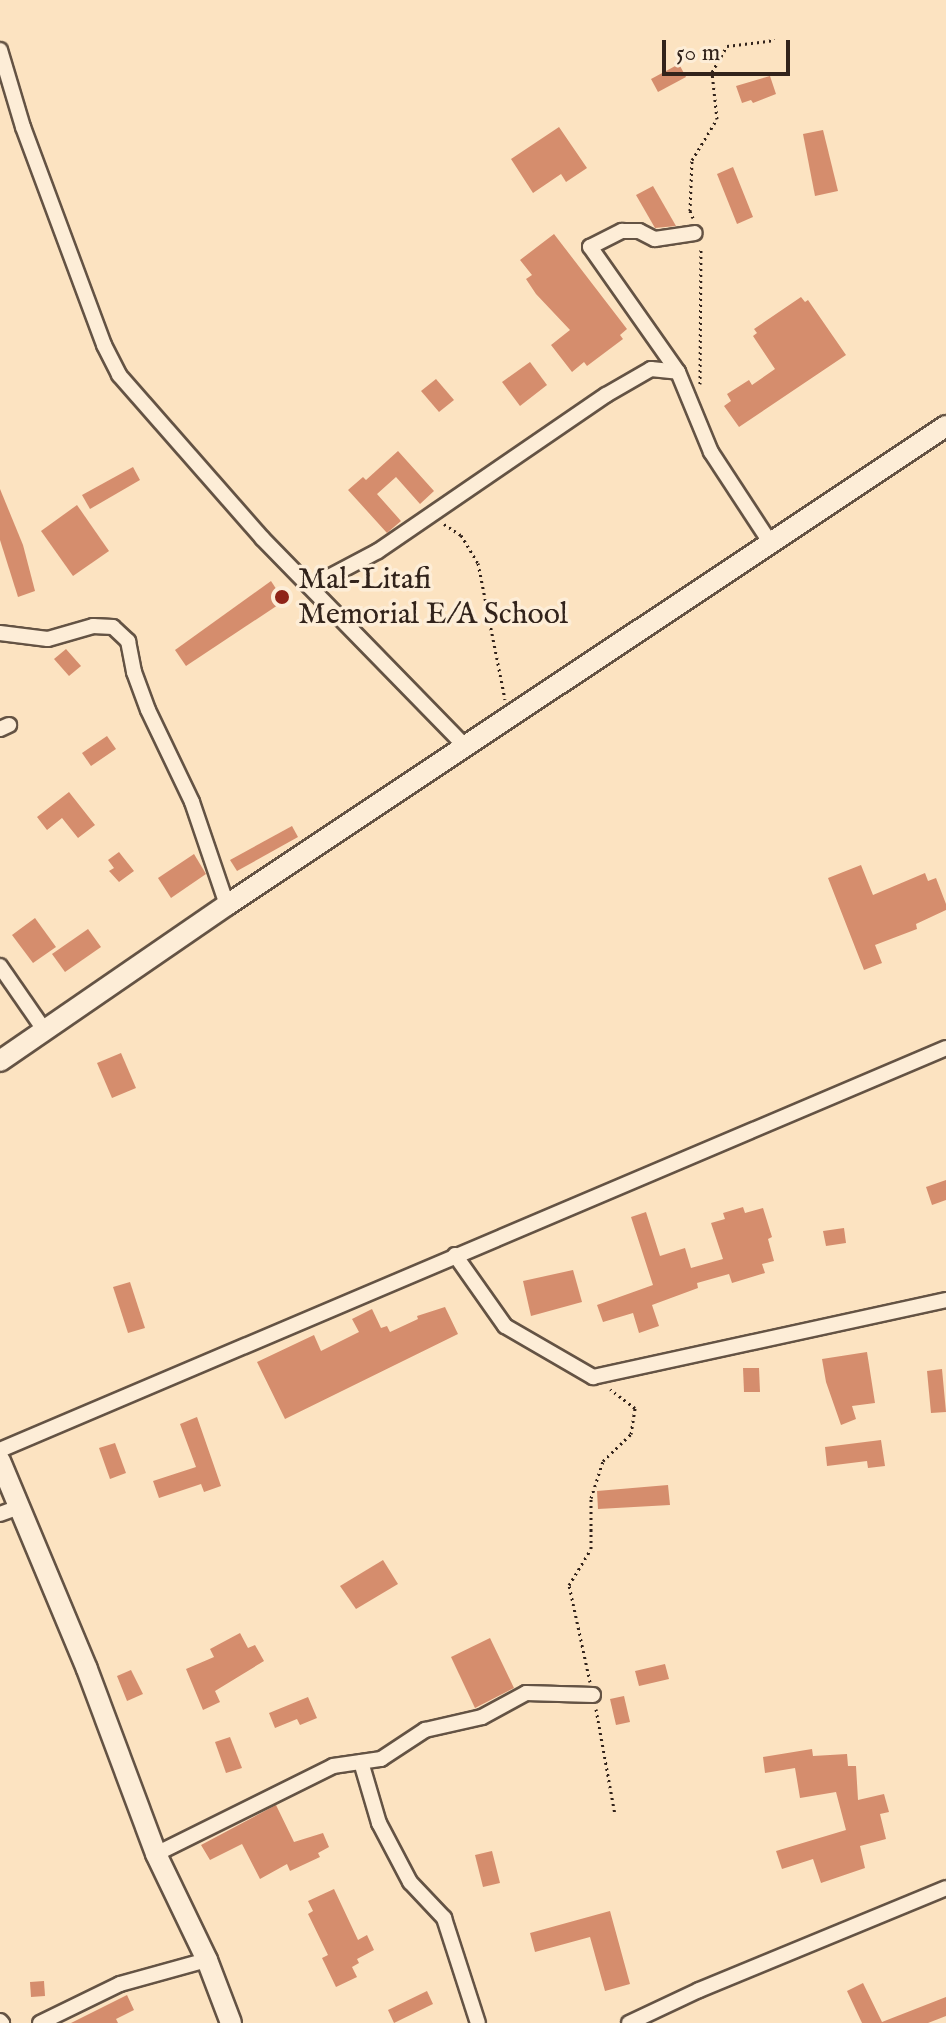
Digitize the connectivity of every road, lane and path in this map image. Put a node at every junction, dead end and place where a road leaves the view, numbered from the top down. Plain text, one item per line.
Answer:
1 (775, 40) dead end
2 (0, 50) edge
3 (695, 228) joint
4 (701, 248) dead end
5 (678, 372) junction
6 (700, 420) junction
7 (946, 426) edge
8 (430, 516) junction
9 (770, 542) junction
10 (310, 587) junction
11 (0, 633) edge
12 (510, 716) junction
13 (465, 746) junction
14 (227, 905) junction
15 (0, 966) edge
16 (45, 1031) junction
17 (946, 1048) edge
18 (0, 1061) edge
19 (455, 1255) junction
20 (946, 1300) edge
21 (593, 1377) junction
22 (0, 1450) edge
23 (0, 1461) edge
24 (9, 1510) edge
25 (593, 1695) junction
26 (361, 1762) junction
27 (615, 1815) dead end
28 (156, 1854) junction
29 (946, 1888) edge
30 (207, 1960) junction
31 (40, 2023) edge
32 (231, 2023) edge
33 (478, 2023) edge
34 (629, 2023) edge

1 - 3 path
2 - 10 street
3 - 5 street
4 - 6 path
5 - 6 street
5 - 8 street
6 - 9 street
7 - 9 main road
8 - 10 street
8 - 12 path
9 - 12 main road
10 - 13 street
11 - 14 street
12 - 13 main road
13 - 14 main road
14 - 16 main road
15 - 16 street
16 - 18 main road
17 - 19 street
19 - 21 street
19 - 22 street
20 - 21 street
21 - 25 path
23 - 24 main road
24 - 28 main road
25 - 26 street
25 - 27 path
26 - 28 street
26 - 33 street
28 - 30 main road
29 - 34 street
30 - 31 street
30 - 32 main road

